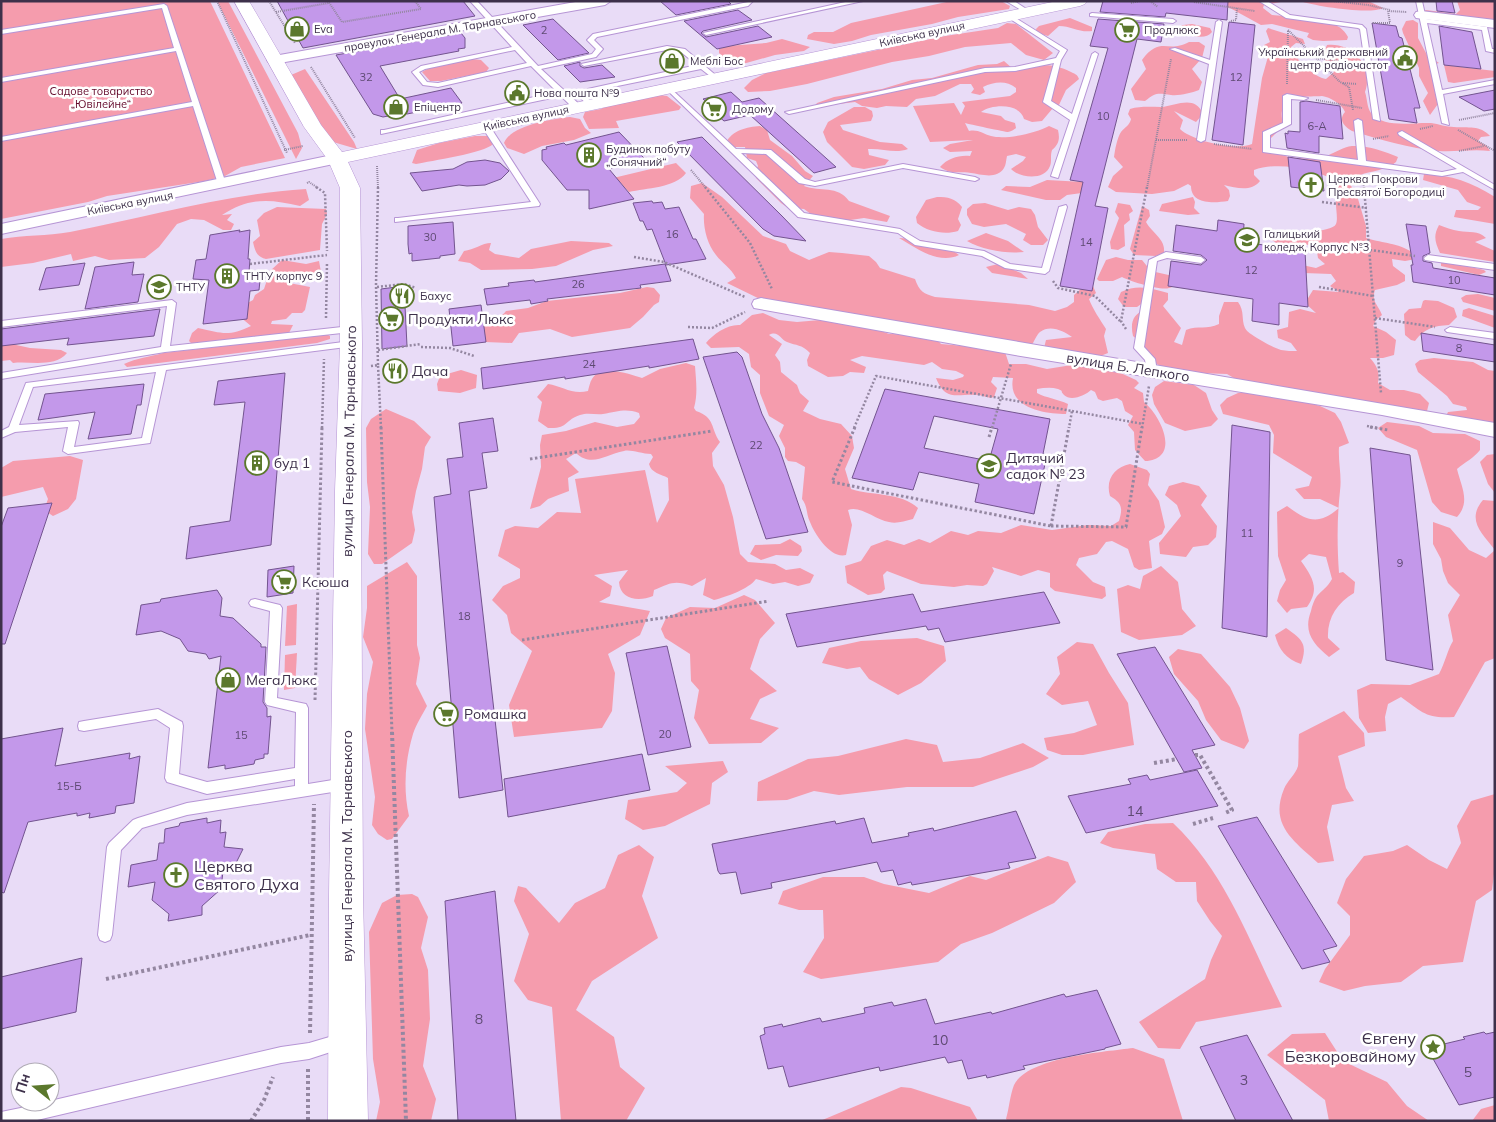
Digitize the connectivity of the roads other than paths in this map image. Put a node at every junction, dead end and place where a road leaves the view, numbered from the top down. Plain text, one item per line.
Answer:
1 (241, 1) edge
2 (472, 1) edge
3 (605, 1) edge
4 (750, 1) edge
5 (860, 1) edge
6 (1080, 1) edge
7 (1262, 1) edge
8 (1419, 1) edge
9 (164, 4) edge
10 (1010, 8) edge
11 (1092, 15) dead end
12 (1422, 18) junction
13 (1173, 21) road end
14 (490, 22) junction
15 (1219, 22) dead end
16 (1490, 26) edge
17 (1495, 30) edge
18 (1, 32) edge
19 (706, 33) dead end
20 (516, 48) junction
21 (178, 49) junction
22 (1173, 49) road end
23 (1495, 52) edge
24 (1095, 54) dead end
25 (274, 60) junction
26 (1058, 60) junction
27 (1213, 63) junction
28 (534, 66) junction
29 (702, 66) junction
30 (558, 69) dead end
31 (716, 78) junction
32 (1, 80) edge
33 (1495, 82) edge
34 (668, 88) junction
35 (1440, 92) junction
36 (562, 93) junction
37 (1304, 98) road end
38 (581, 101) junction
39 (196, 103) junction
40 (789, 112) dead end
41 (1074, 119) junction
42 (1377, 119) dead end
43 (1358, 121) dead end
44 (1446, 123) road end
45 (486, 127) junction
46 (384, 132) dead end
47 (1402, 133) road end
48 (1, 139) edge
49 (1201, 140) dead end
50 (348, 151) junction
51 (734, 151) junction
52 (1362, 163) junction
53 (1464, 170) junction
54 (1055, 176) dead end
55 (974, 179) dead end
56 (222, 184) junction
57 (1495, 188) edge
58 (1063, 207) dead end
59 (398, 220) dead end
60 (1, 229) edge
61 (1428, 258) road end
62 (1201, 260) dead end
63 (1495, 267) edge
64 (761, 304) road end
65 (1, 324) edge
66 (1450, 330) road end
67 (1495, 336) edge
68 (349, 345) junction
69 (165, 349) junction
70 (162, 368) junction
71 (1152, 371) junction
72 (1, 376) edge
73 (13, 429) junction
74 (1495, 430) edge
75 (1, 436) edge
76 (255, 603) dead end
77 (84, 726) dead end
78 (302, 772) junction
79 (347, 784) junction
80 (307, 790) junction
81 (105, 935) dead end
82 (348, 1040) junction
83 (1, 1120) edge
84 (348, 1121) edge

1 - 25 main road, вулиця Генерала М. Тарнавського
2 - 14 lane
3 - 14 street, провулок Генерала М. Тарнавського
4 - 28 lane
5 - 19 lane
6 - 10 main road, Київська вулиця
7 - 42 lane
8 - 12 lane
9 - 18 lane
9 - 21 lane
10 - 26 lane
10 - 31 main road, Київська вулиця
11 - 13 lane
12 - 16 street
12 - 35 lane
14 - 20 lane
14 - 25 street, провулок Генерала М. Тарнавського
15 - 27 lane
16 - 17 lane
16 - 23 lane
20 - 28 lane
20 - 28 lane
21 - 32 lane
21 - 39 lane
22 - 27 lane
24 - 41 lane
25 - 50 main road, вулиця Генерала М. Тарнавського
26 - 40 lane
26 - 41 lane
27 - 49 lane
28 - 36 lane
29 - 30 lane
29 - 31 lane
29 - 38 lane
31 - 34 main road, Київська вулиця
33 - 35 lane
34 - 38 main road, Київська вулиця
34 - 51 lane
35 - 44 lane
36 - 38 lane
36 - 46 lane
37 - 52 lane
38 - 45 main road, Київська вулиця
39 - 48 lane
39 - 56 lane
41 - 54 lane
43 - 52 lane
45 - 50 main road, Київська вулиця
45 - 59 lane
47 - 53 lane
50 - 56 street, Київська вулиця
50 - 68 main road, вулиця Генерала М. Тарнавського
51 - 55 lane
51 - 58 lane
52 - 53 lane
53 - 57 lane
56 - 60 street, Київська вулиця
61 - 63 lane
62 - 71 lane
64 - 71 street, вулиця Б. Лепкого
65 - 69 lane
66 - 67 lane
68 - 69 lane
68 - 70 lane
68 - 79 main road, вулиця Генерала М. Тарнавського
69 - 72 lane
70 - 73 lane
70 - 73 lane
71 - 74 street, вулиця Б. Лепкого
73 - 75 lane
76 - 78 lane
77 - 78 lane
78 - 80 lane
79 - 80 lane
79 - 82 main road, вулиця Генерала М. Тарнавського
80 - 81 lane
82 - 83 lane
82 - 84 main road, вулиця Генерала М. Тарнавського

